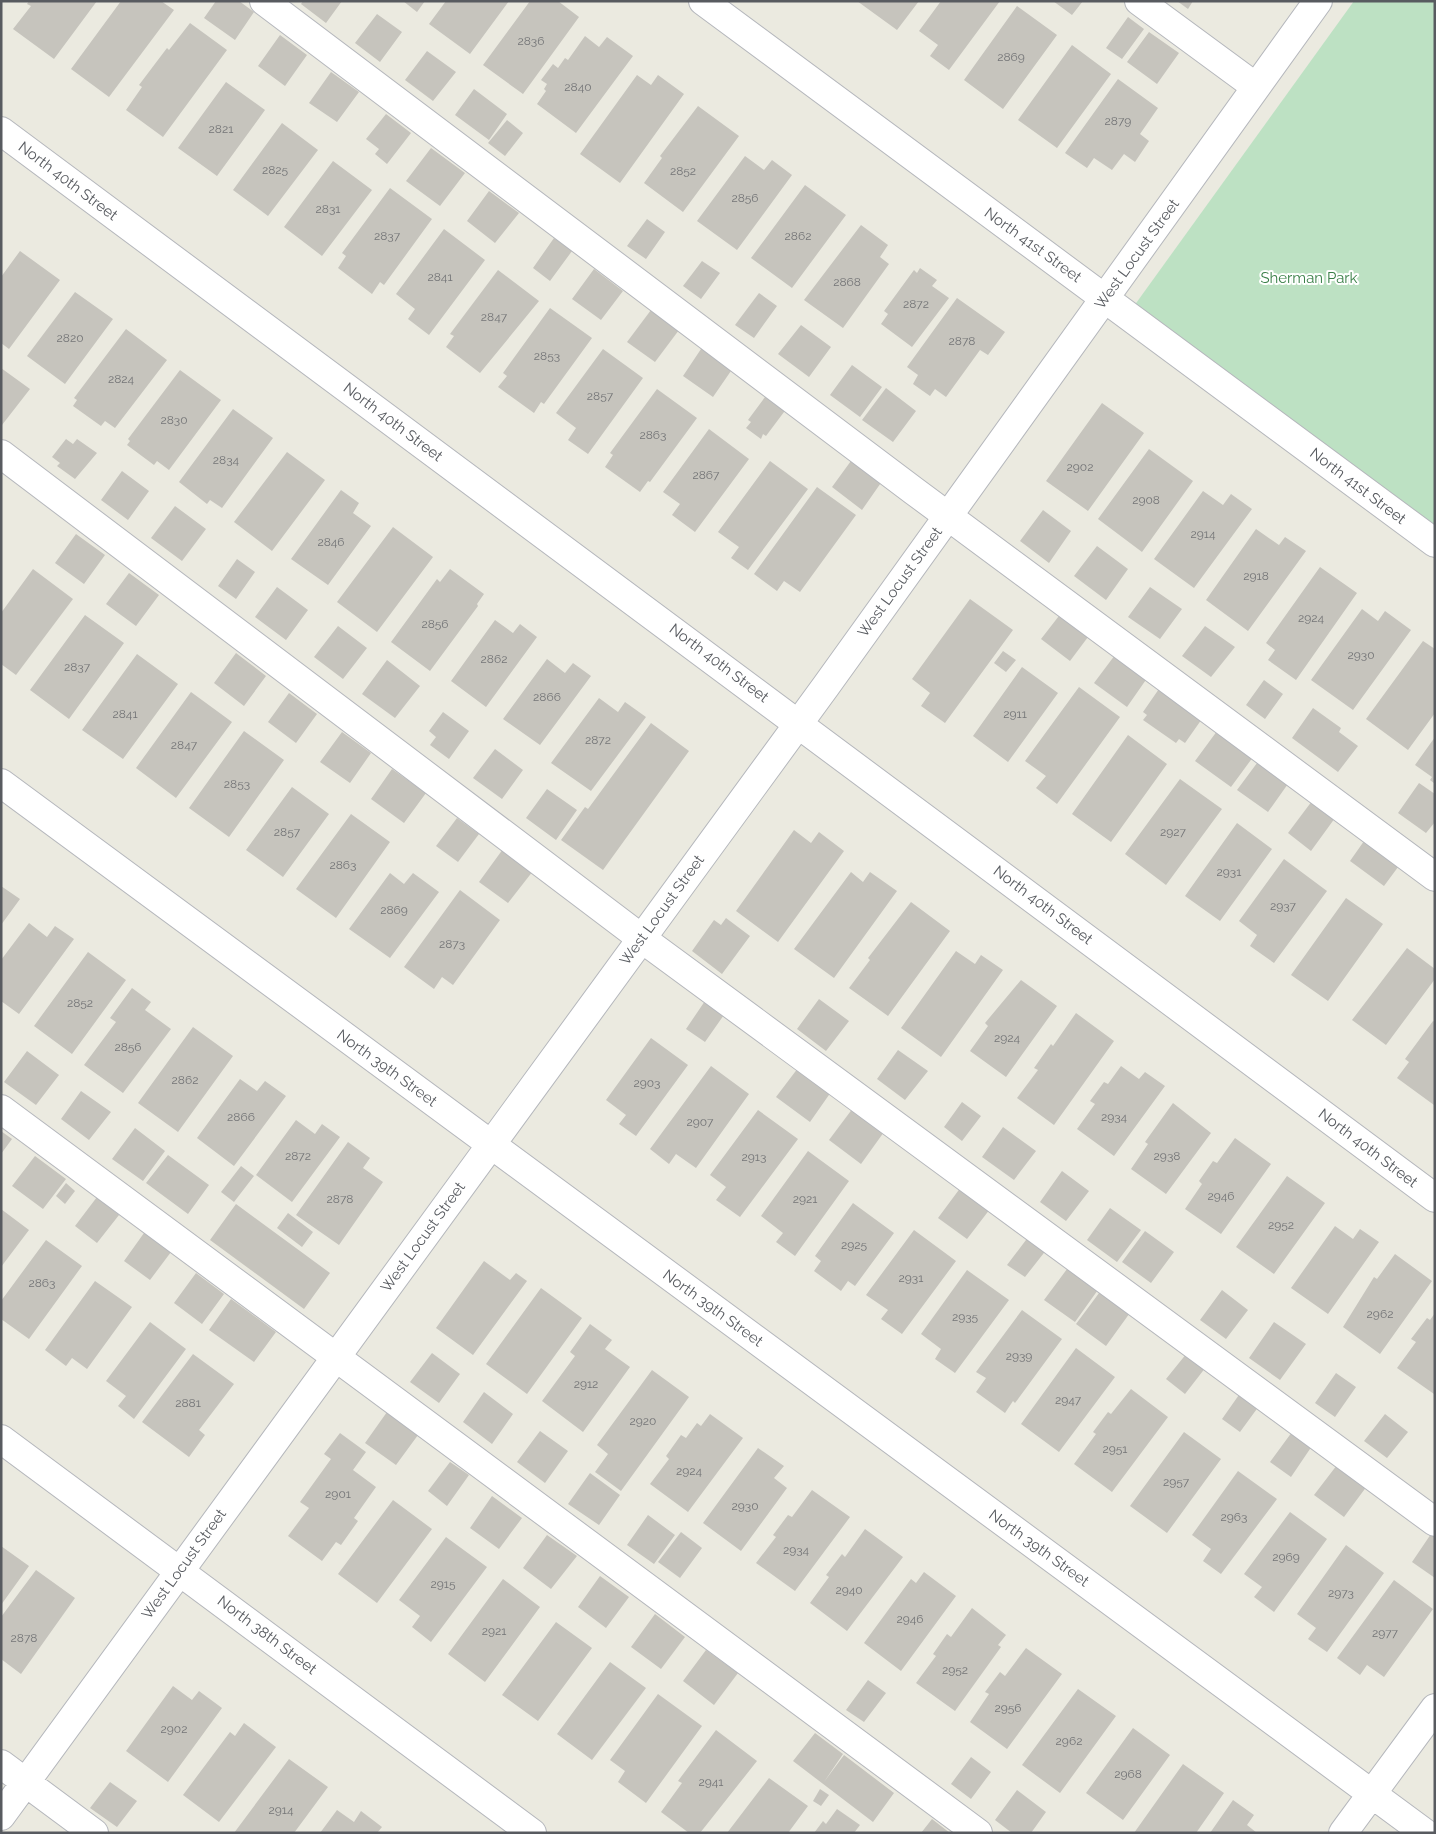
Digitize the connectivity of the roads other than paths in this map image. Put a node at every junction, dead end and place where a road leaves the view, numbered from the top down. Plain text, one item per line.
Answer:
1 (264, 1) edge
2 (703, 1) edge
3 (1139, 1) edge
4 (1318, 1) edge
5 (1256, 87) junction
6 (1, 131) edge
7 (1105, 298) junction
8 (1, 454) edge
9 (948, 516) junction
10 (1435, 543) edge
11 (799, 723) junction
12 (1, 783) edge
13 (1435, 877) edge
14 (641, 938) junction
15 (1, 1109) edge
16 (491, 1144) junction
17 (1435, 1198) edge
18 (336, 1356) junction
19 (1, 1439) edge
20 (1435, 1522) edge
21 (180, 1570) junction
22 (1435, 1708) edge
23 (1, 1764) edge
24 (26, 1782) junction
25 (1372, 1793) junction
26 (1, 1816) edge
27 (94, 1833) edge
28 (532, 1833) edge
29 (978, 1833) edge
30 (1343, 1833) edge
31 (1425, 1833) edge

1 - 9 street
2 - 7 street, North 41st Street
3 - 5 street
4 - 5 street, West Locust Street
5 - 7 street, West Locust Street
6 - 11 street, North 40th Street
7 - 9 street, West Locust Street
7 - 10 street, North 41st Street
8 - 14 street
9 - 11 street, West Locust Street
9 - 13 street
11 - 14 street, West Locust Street
11 - 17 street, North 40th Street
12 - 16 street, North 39th Street
14 - 16 street, West Locust Street
14 - 20 street
15 - 18 street
16 - 18 street, West Locust Street
16 - 25 street, North 39th Street
18 - 21 street, West Locust Street
18 - 29 street
19 - 21 street, North 38th Street
21 - 24 street, West Locust Street
21 - 28 street, North 38th Street
22 - 25 street
23 - 24 street
24 - 26 street, West Locust Street
24 - 27 street
25 - 30 street
25 - 31 street, North 39th Street

